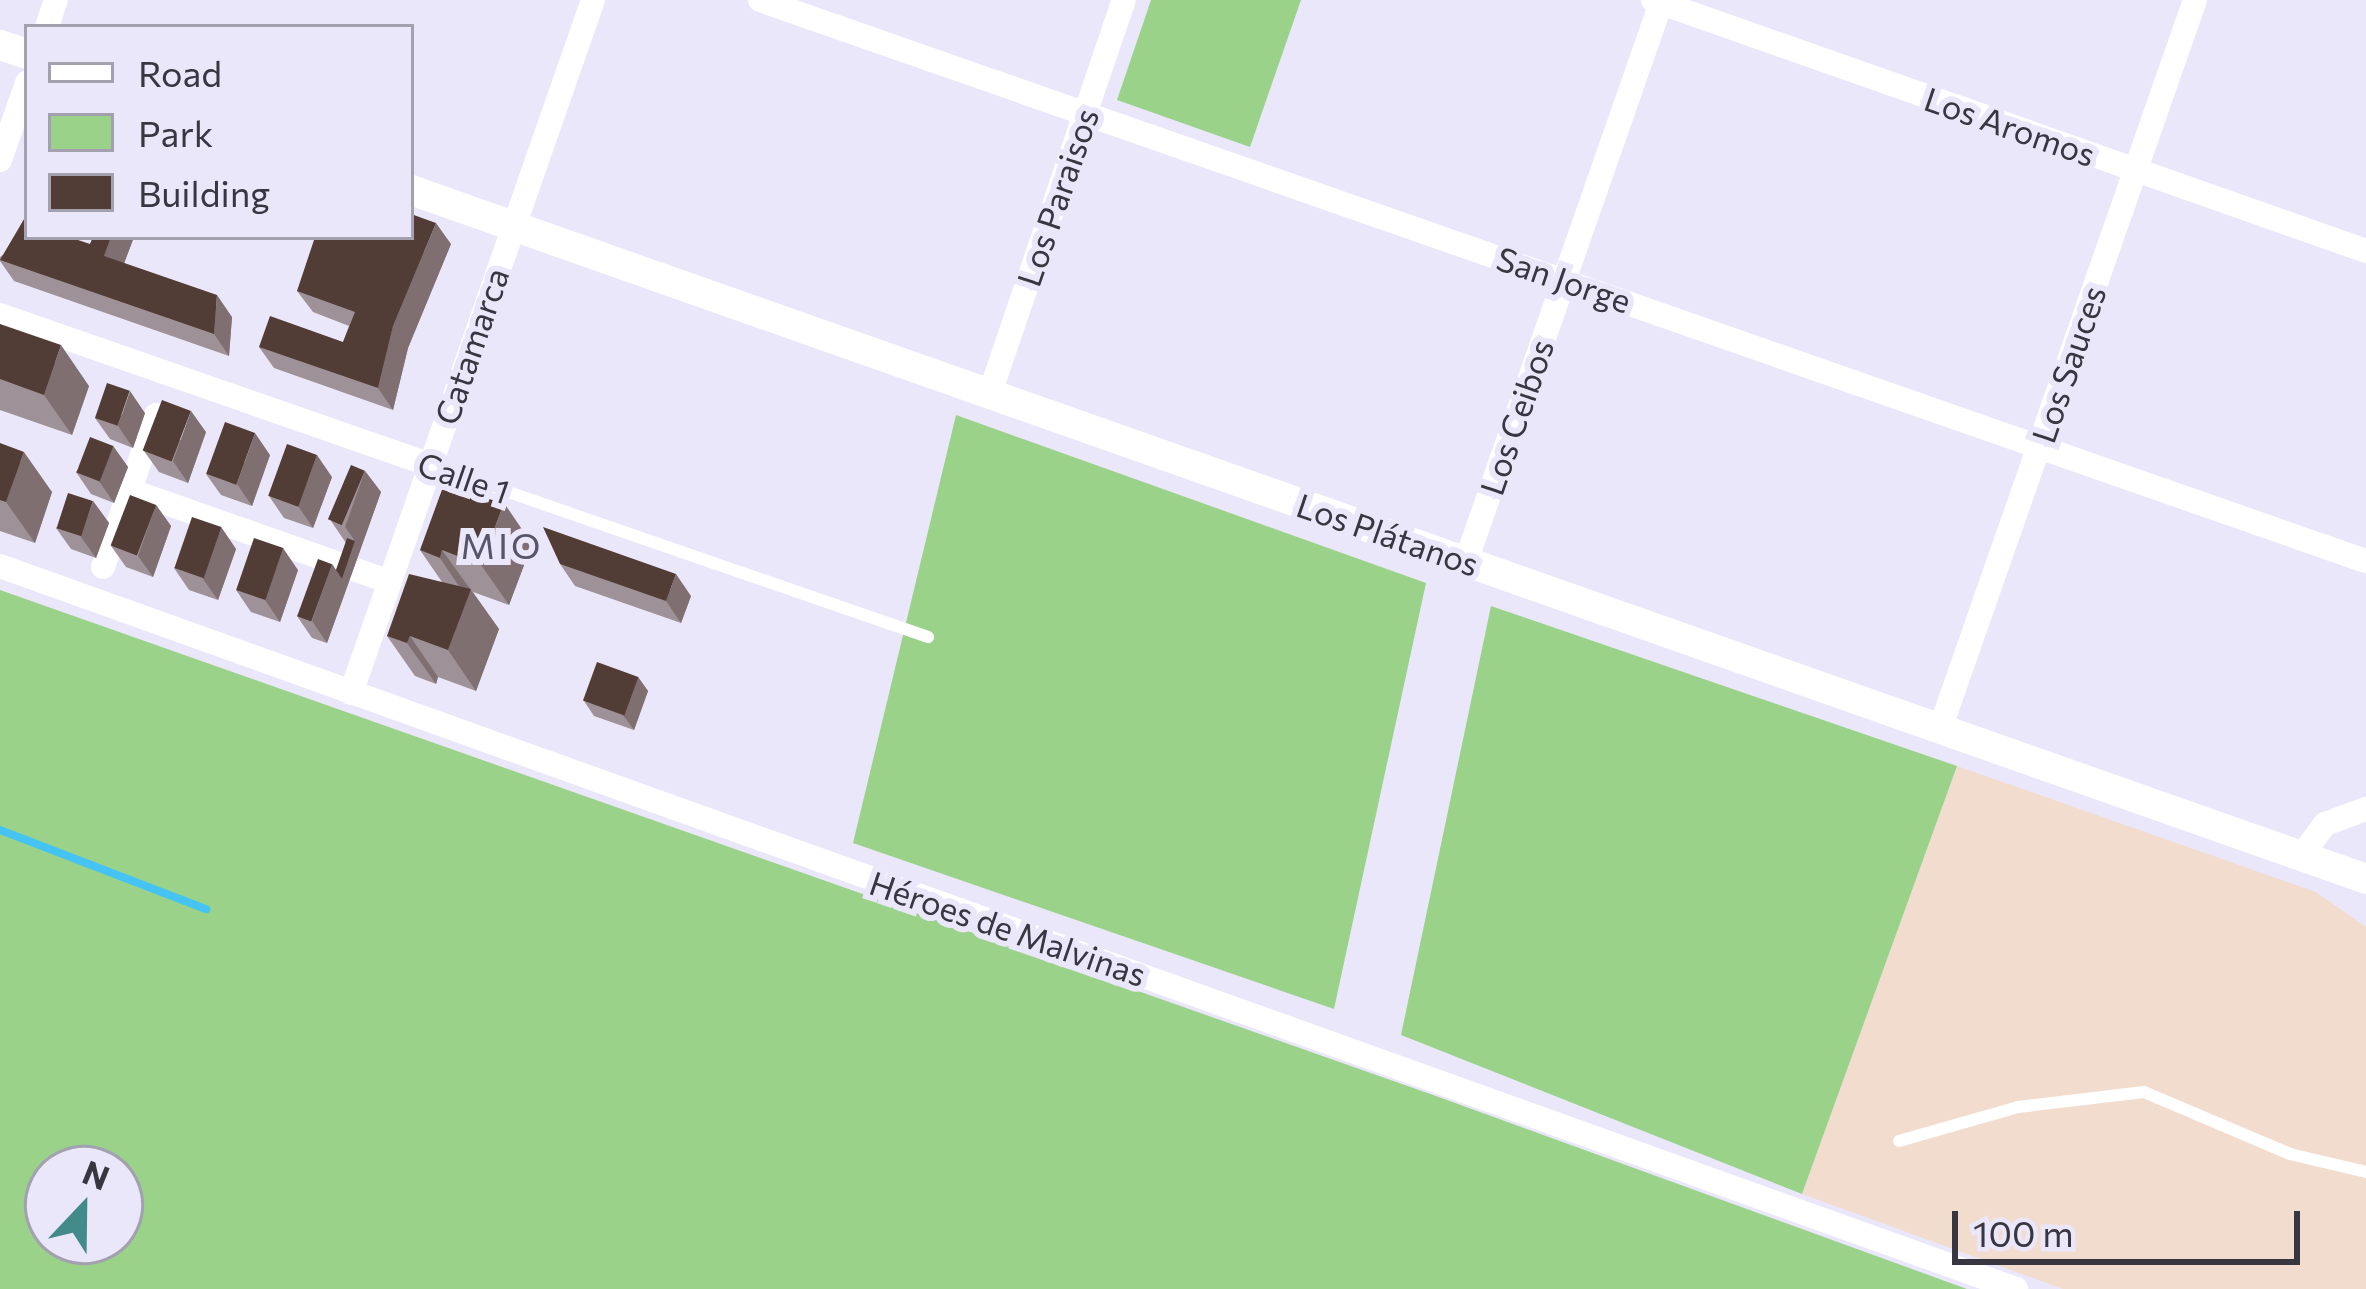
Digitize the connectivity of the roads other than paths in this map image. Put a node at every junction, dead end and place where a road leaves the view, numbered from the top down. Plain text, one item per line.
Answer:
1 (593, 0) edge
2 (760, 0) edge
3 (1124, 0) edge
4 (2195, 0) edge
5 (1659, 1) edge
6 (24, 92) edge
7 (1085, 113) junction
8 (0, 160) edge
9 (2136, 170) junction
10 (414, 191) edge
11 (513, 226) junction
12 (2366, 251) edge
13 (1565, 279) junction
14 (0, 315) edge
15 (990, 393) junction
16 (156, 415) edge
17 (2040, 445) junction
18 (430, 465) junction
19 (129, 490) junction
20 (2366, 561) edge
21 (1466, 562) junction
22 (0, 566) edge
23 (103, 567) dead end
24 (390, 582) junction
25 (928, 637) dead end
26 (351, 693) junction
27 (1940, 728) junction
28 (2366, 809) edge
29 (2301, 856) junction
30 (2366, 879) edge
31 (1899, 1141) dead end
32 (2366, 1172) edge
33 (2017, 1289) edge

1 - 11 street, Catamarca
2 - 7 street, San Jorge
3 - 7 street, Los Paraisos
4 - 9 street, Los Sauces
5 - 9 street, Los Aromos
5 - 13 street, Los Ceibos
6 - 8 street
7 - 13 street, San Jorge
7 - 15 street, Los Paraisos
9 - 12 street, Los Aromos
9 - 17 street, Los Sauces
10 - 11 street, Los Plátanos
11 - 15 street, Los Plátanos
11 - 18 street, Catamarca
13 - 17 street, San Jorge
13 - 21 street, Los Ceibos
14 - 18 street, Calle 1
15 - 21 street, Los Plátanos
16 - 19 street
17 - 20 street, San Jorge
17 - 27 street, Los Sauces
18 - 24 street, Catamarca
18 - 25 lane, Calle 1
19 - 23 street
19 - 24 street
21 - 27 street, Los Plátanos
22 - 26 street, Héroes de Malvinas
24 - 26 street, Catamarca
26 - 33 street, Héroes de Malvinas
27 - 29 street, Los Plátanos
28 - 29 street
29 - 30 street, Los Plátanos
31 - 32 lane

